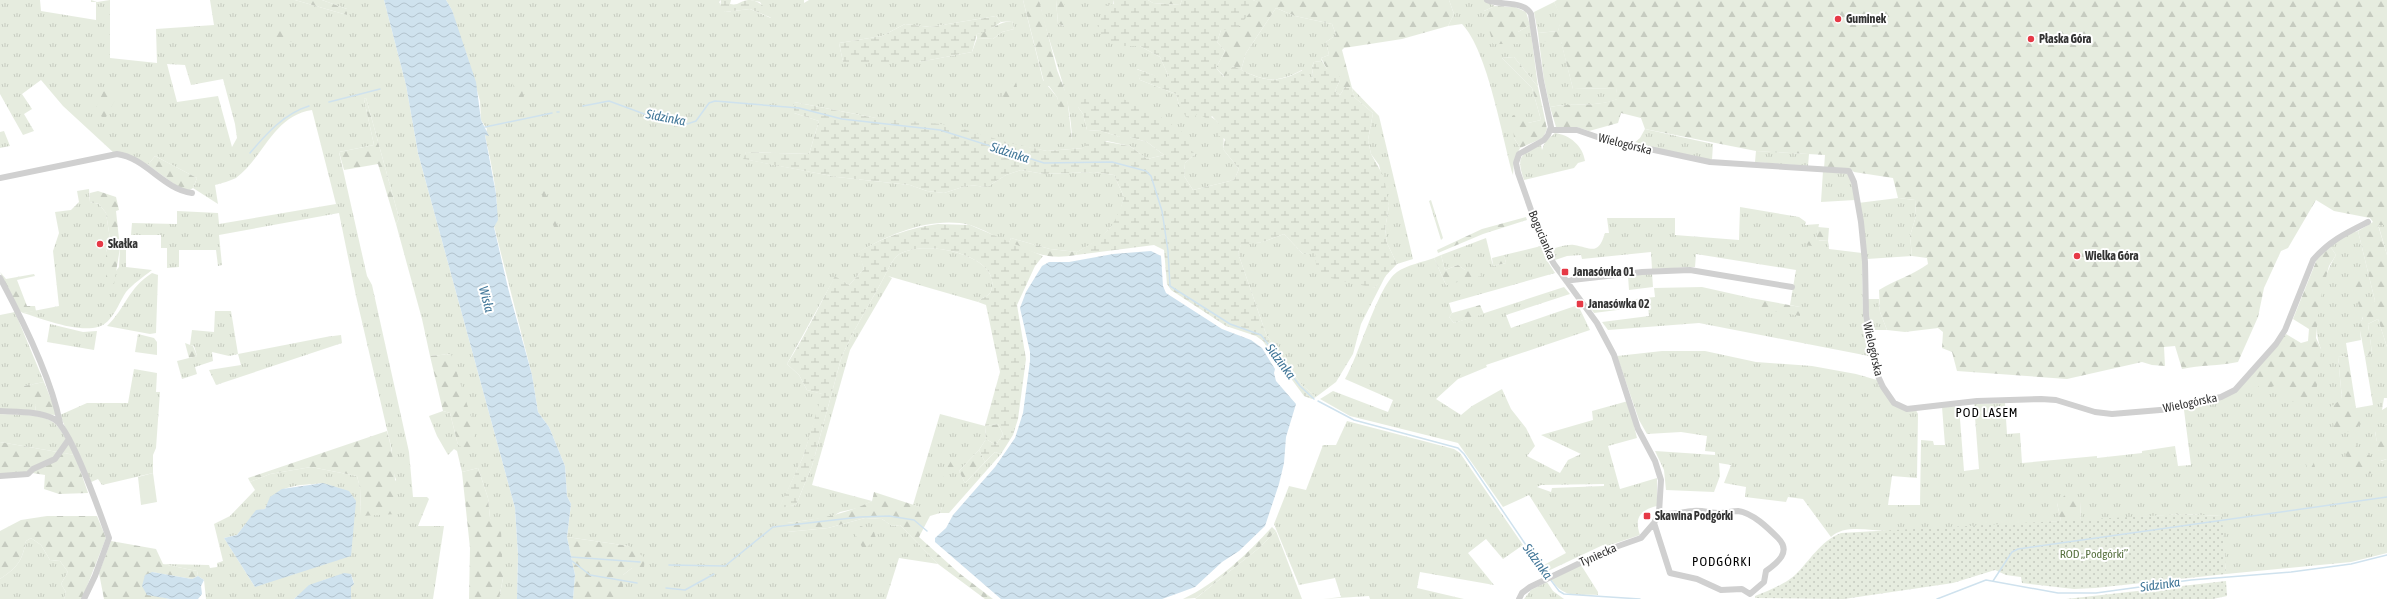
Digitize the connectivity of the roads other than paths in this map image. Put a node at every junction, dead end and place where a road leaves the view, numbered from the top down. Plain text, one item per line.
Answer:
1 (1487, 0) edge
2 (1550, 130) junction
3 (0, 178) edge
4 (192, 193) dead end
5 (2368, 222) dead end
6 (0, 278) edge
7 (1567, 282) junction
8 (1792, 287) dead end
9 (0, 411) edge
10 (60, 423) junction
11 (69, 439) junction
12 (0, 476) edge
13 (1662, 499) joint
14 (1659, 513) junction
15 (1654, 523) junction
16 (1751, 596) edge
17 (84, 599) edge
18 (1519, 599) edge

1 - 2 street
2 - 5 street, Wielogórska
2 - 7 street, Bogucianka
3 - 4 street
6 - 10 street
7 - 8 street
7 - 13 street, Bogucianka
9 - 10 street
10 - 11 street
11 - 12 street
11 - 17 street
13 - 14 street, Tyniecka
14 - 15 street, Tyniecka
14 - 16 street
15 - 16 street
15 - 18 street, Tyniecka

